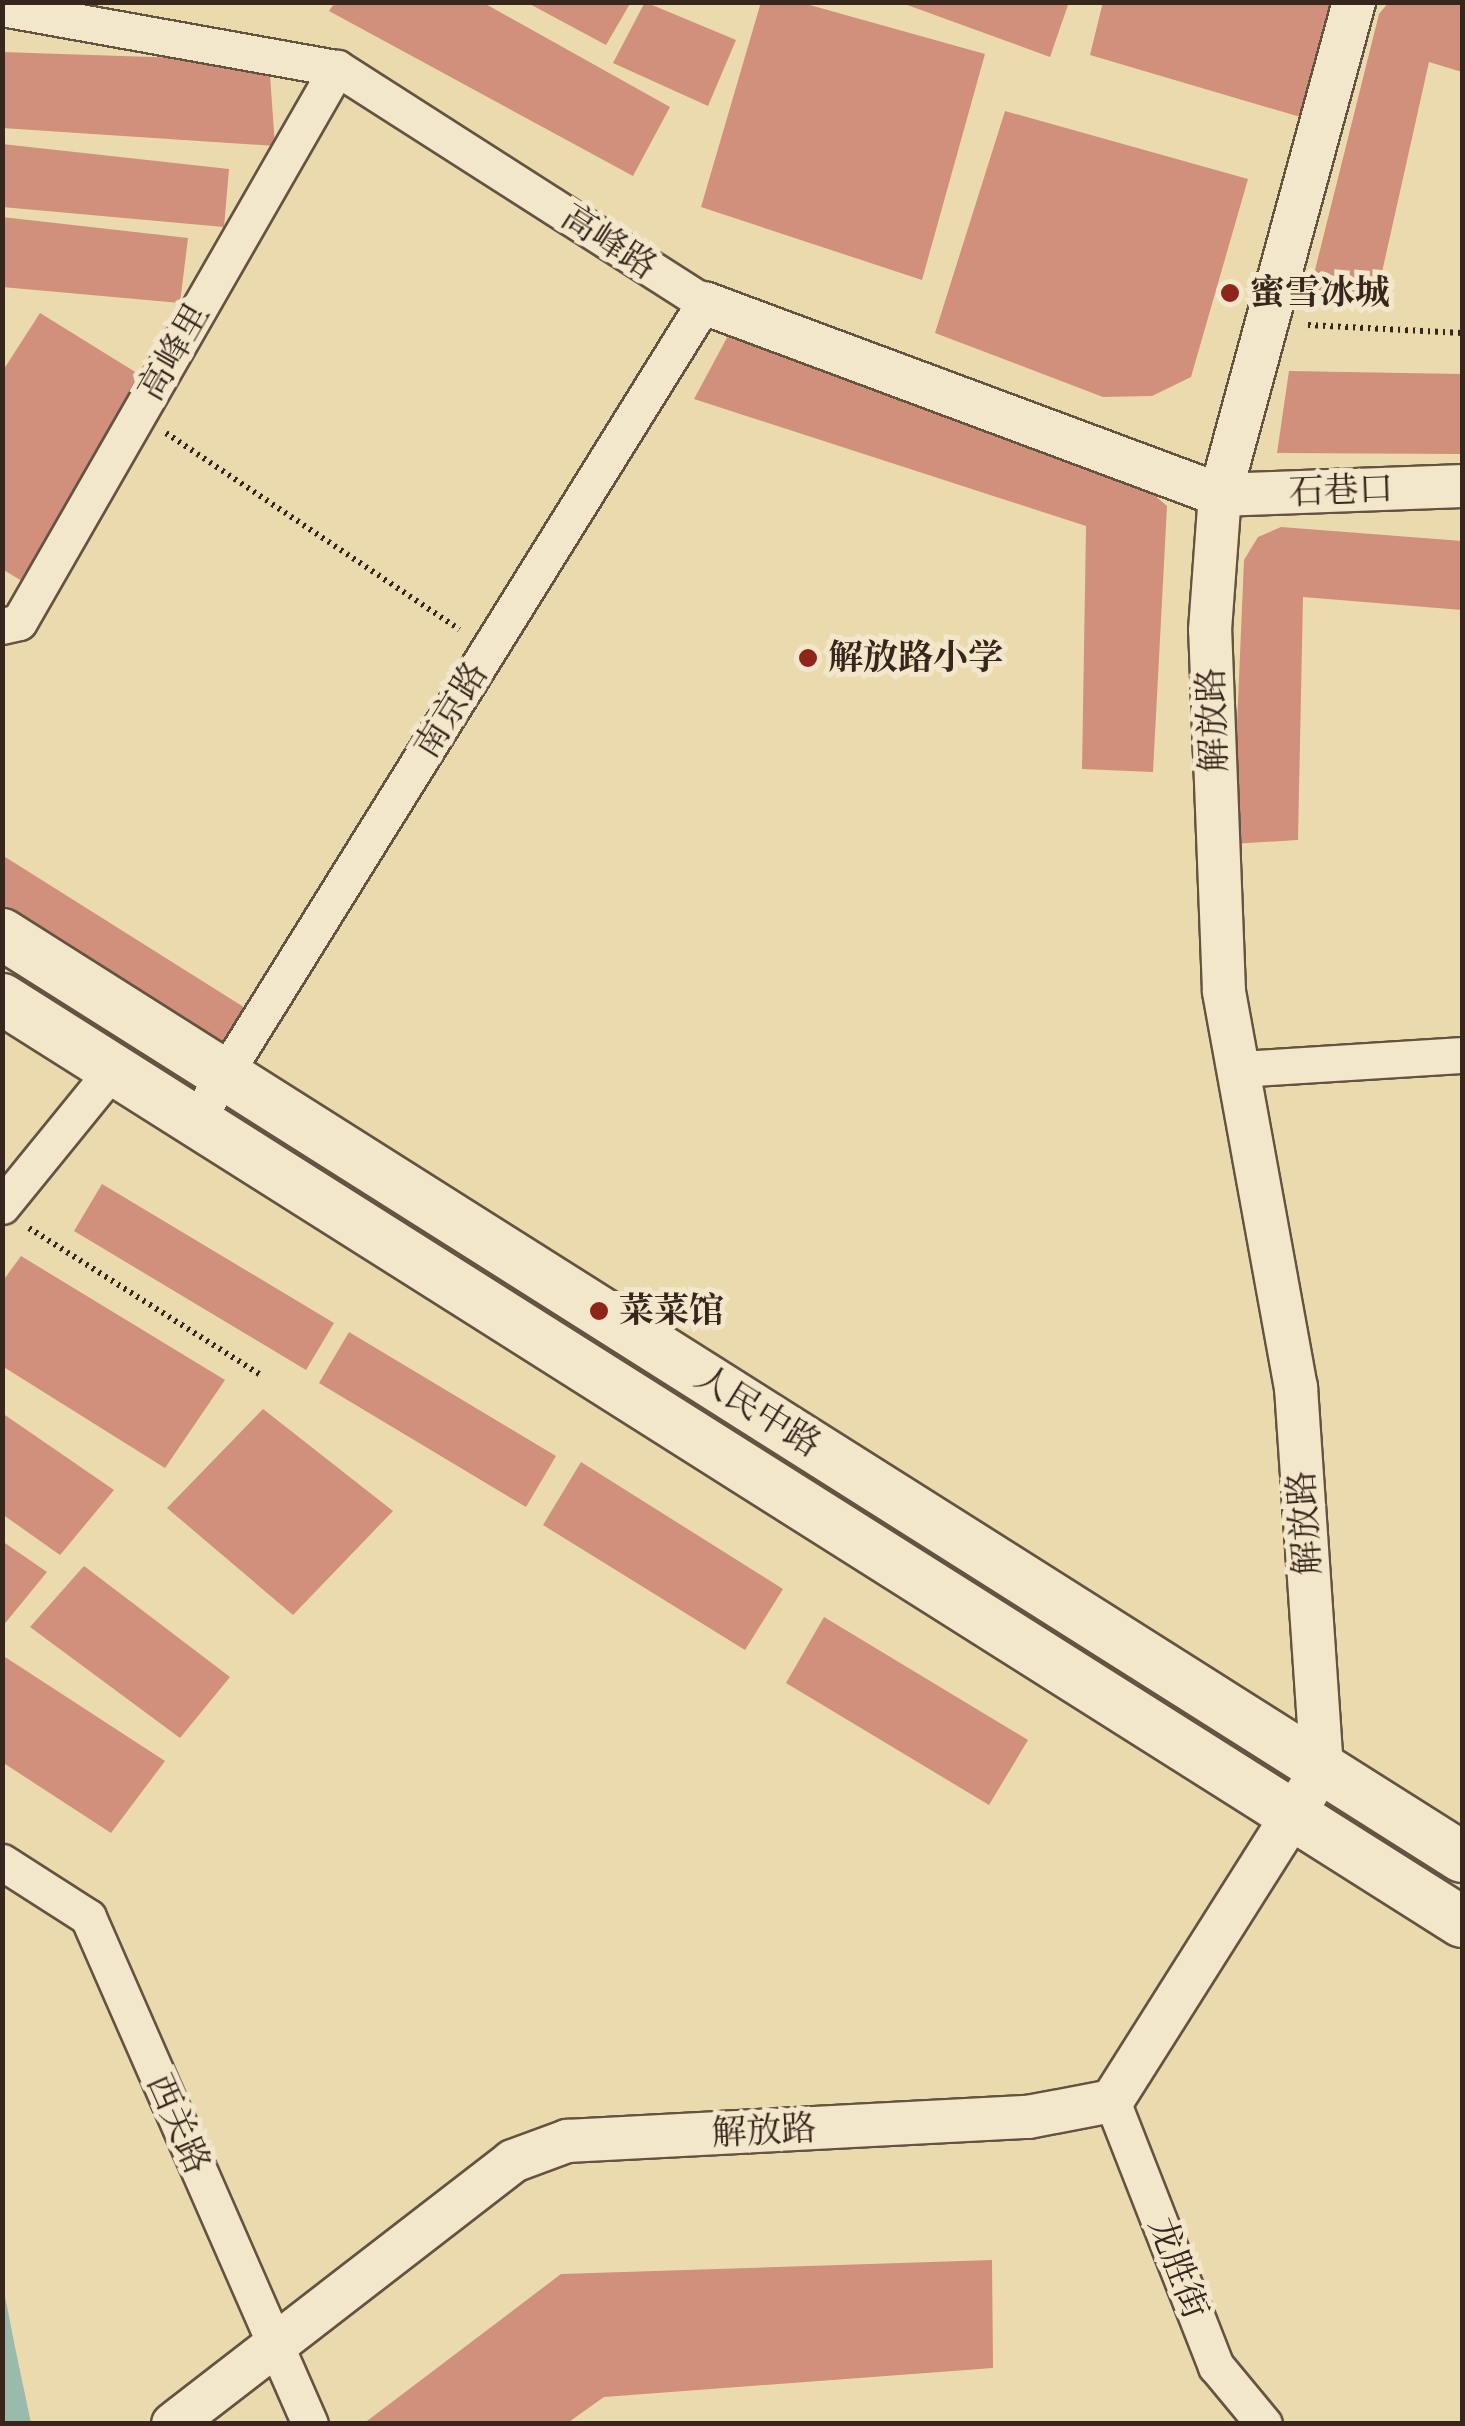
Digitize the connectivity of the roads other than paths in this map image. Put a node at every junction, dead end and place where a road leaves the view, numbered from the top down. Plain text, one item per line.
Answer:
1 (1354, 2) edge
2 (2, 8) edge
3 (337, 68) junction
4 (704, 303) junction
5 (1462, 486) edge
6 (1220, 496) junction
7 (2, 626) edge
8 (2, 934) edge
9 (2, 999) edge
10 (1462, 1054) edge
11 (114, 1068) junction
12 (1238, 1068) junction
13 (225, 1074) junction
14 (198, 1117) junction
15 (11, 1214) edge
16 (1322, 1768) junction
17 (1294, 1817) junction
18 (1462, 1857) edge
19 (2, 1862) edge
20 (1462, 1922) edge
21 (1112, 2101) junction
22 (273, 2342) junction
23 (173, 2424) edge
24 (310, 2424) edge
25 (1264, 2424) edge

1 - 6 street, 解放路
2 - 3 street, 高峰路
3 - 4 street, 高峰路
3 - 7 street, 高峰里
4 - 6 street, 高峰路
4 - 13 street, 南京路
5 - 6 street, 石巷口
6 - 12 street, 解放路
8 - 13 main road, 人民中路
9 - 11 main road, 人民中路
10 - 12 street
11 - 14 main road, 人民中路
11 - 15 street
12 - 16 street, 解放路
13 - 14 street, 南京路
13 - 16 main road, 人民中路
14 - 17 main road, 人民中路
16 - 17 street
16 - 18 main road, 人民中路
17 - 20 main road, 人民中路
17 - 21 street
19 - 22 street, 西关路
21 - 22 street, 解放路
21 - 25 street, 龙胜街
22 - 23 street, 解放路
22 - 24 street, 西关路

